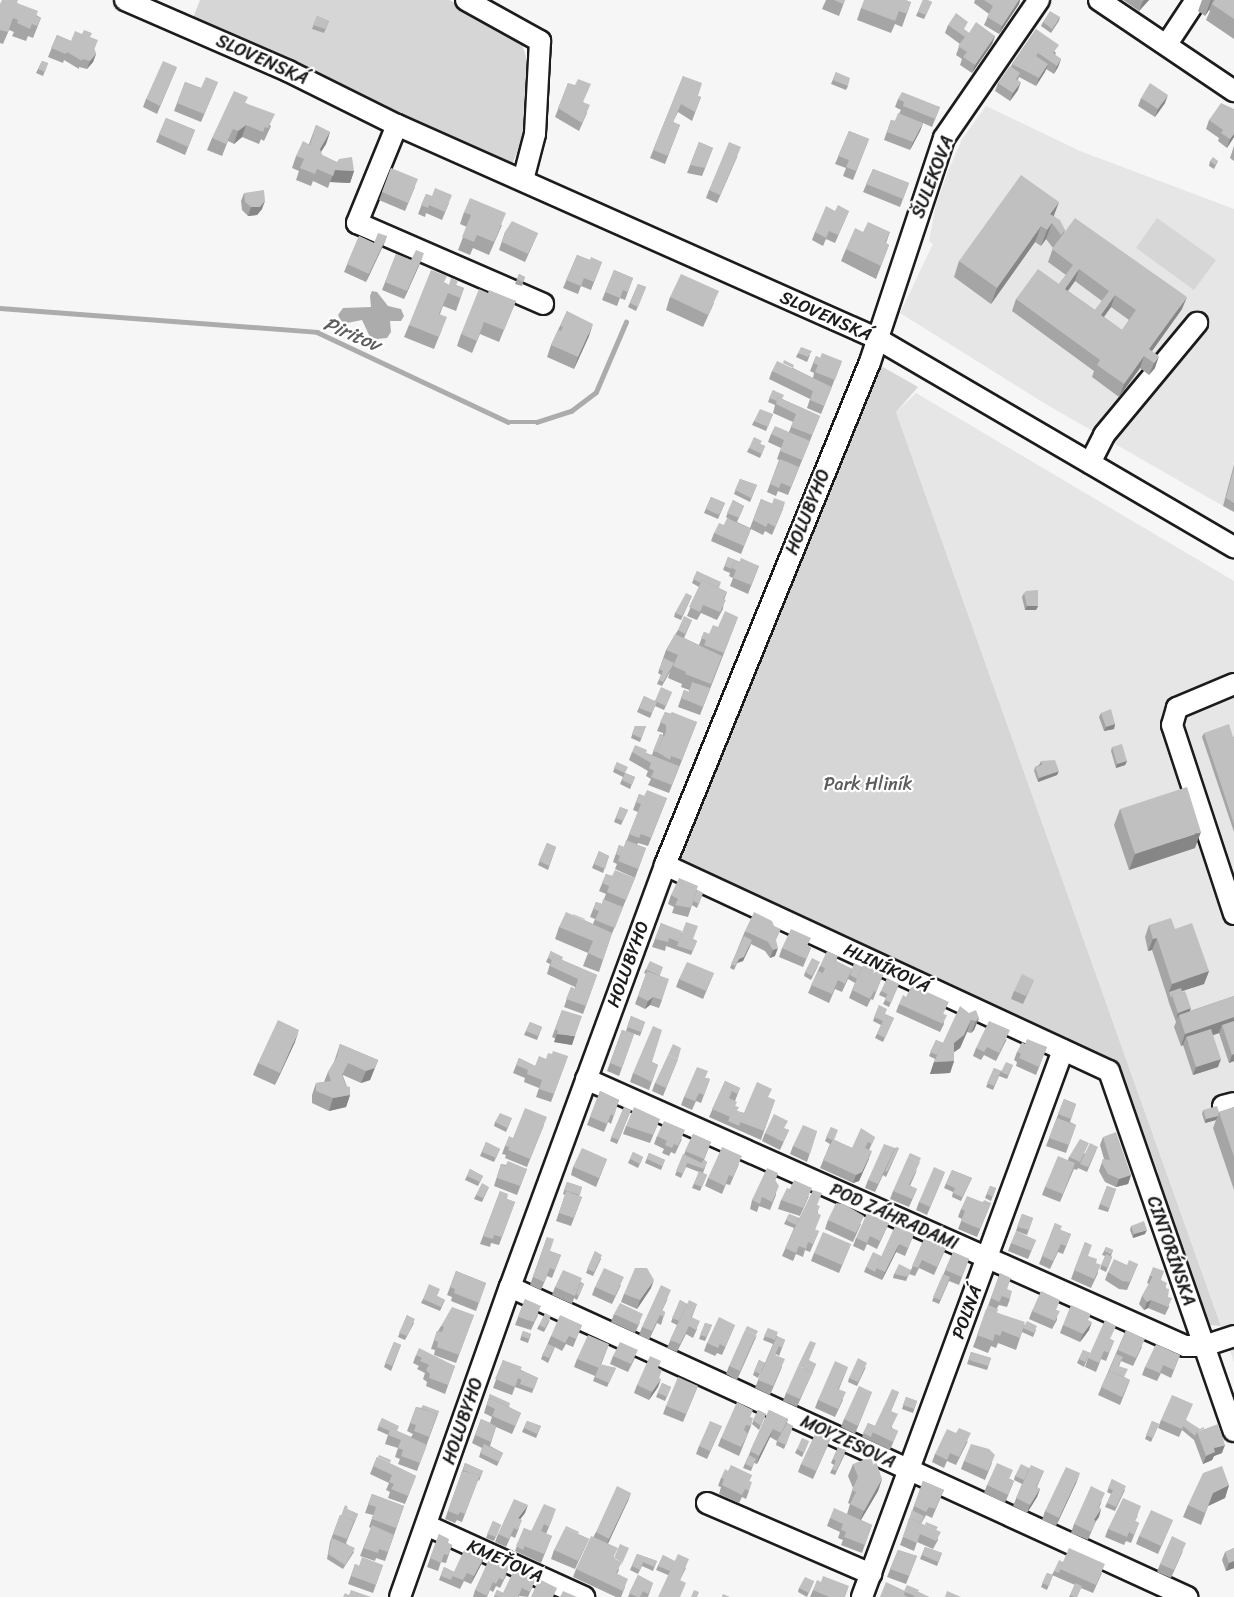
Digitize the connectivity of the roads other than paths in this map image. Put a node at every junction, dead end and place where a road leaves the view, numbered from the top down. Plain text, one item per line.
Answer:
1 (125, 0) edge
2 (466, 0) edge
3 (1039, 0) edge
4 (1100, 0) edge
5 (1196, 0) edge
6 (1167, 44) junction
7 (1234, 91) edge
8 (397, 125) junction
9 (523, 180) junction
10 (543, 304) dead end
11 (1197, 322) dead end
12 (876, 338) junction
13 (1090, 463) junction
14 (1234, 547) edge
15 (1234, 684) edge
16 (665, 865) junction
17 (1234, 914) edge
18 (1063, 1050) junction
19 (1109, 1071) joint
20 (586, 1079) junction
21 (986, 1259) junction
22 (510, 1287) junction
23 (1234, 1336) edge
24 (1204, 1347) junction
25 (1234, 1431) edge
26 (909, 1470) junction
27 (707, 1503) dead end
28 (426, 1525) junction
29 (870, 1574) junction
30 (400, 1597) edge
31 (584, 1597) edge
32 (862, 1597) edge
33 (1187, 1597) edge

1 - 8 street, SLOVENSKÁ
2 - 9 street
3 - 12 street, ŠULEKOVA
4 - 6 street
5 - 6 street
6 - 7 street
8 - 9 street, SLOVENSKÁ
8 - 10 street
9 - 12 street, SLOVENSKÁ
11 - 13 street
12 - 13 street, SLOVENSKÁ
12 - 16 street, HOLUBYHO
13 - 14 street, SLOVENSKÁ
15 - 17 street
16 - 18 street, HLINÍKOVÁ
16 - 20 street, HOLUBYHO
18 - 19 street, HLINÍKOVÁ
18 - 21 street, POĽNÁ
19 - 24 street, CINTORÍNSKA
20 - 21 street, POD ZÁHRADAMI
20 - 22 street, HOLUBYHO
21 - 24 street, POD ZÁHRADAMI
21 - 26 street, POĽNÁ
22 - 26 street, MOYZESOVA
22 - 28 street, HOLUBYHO
23 - 24 street
24 - 25 street, CINTORÍNSKA
26 - 29 street, POĽNÁ
26 - 33 street, MOYZESOVA
27 - 29 street
28 - 30 street, HOLUBYHO
28 - 31 street, KMEŤOVA
29 - 32 street, POĽNÁ

